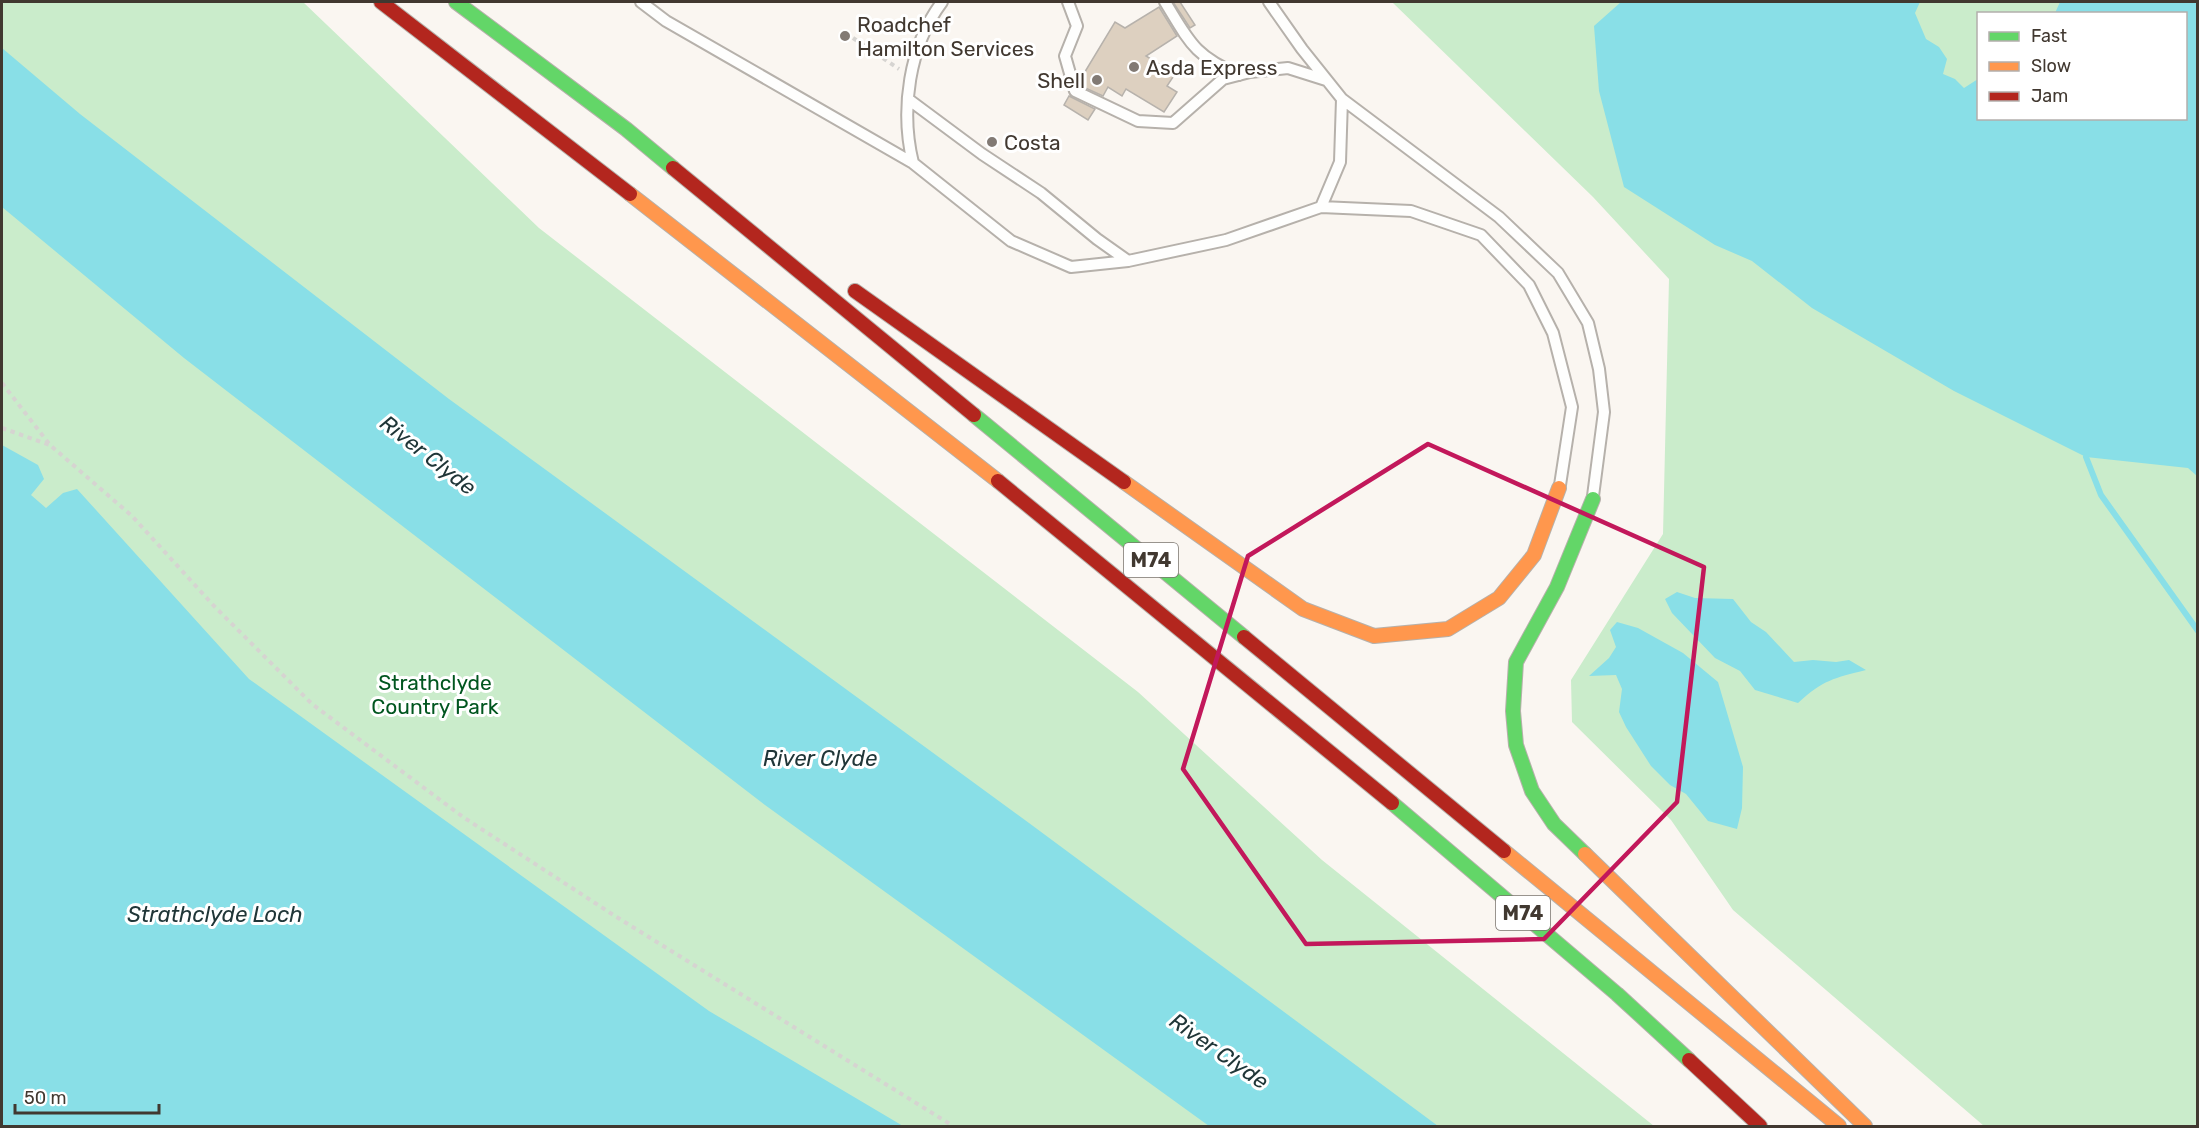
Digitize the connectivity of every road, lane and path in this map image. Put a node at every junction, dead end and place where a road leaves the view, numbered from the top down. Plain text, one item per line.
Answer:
1 (381, 2) edge
2 (456, 2) edge
3 (641, 2) edge
4 (942, 2) edge
5 (1068, 2) edge
6 (1165, 2) edge
7 (1269, 2) edge
8 (853, 38) dead end
9 (1239, 75) junction
10 (912, 77) junction
11 (1327, 80) junction
12 (908, 99) junction
13 (1342, 99) junction
14 (626, 129) junction
15 (913, 164) junction
16 (1321, 207) junction
17 (781, 238) dead end
18 (1128, 261) junction
19 (839, 280) dead end
20 (2, 382) edge
21 (2, 428) edge
22 (50, 445) junction
23 (1559, 488) joint
24 (1593, 499) joint
25 (953, 1126) edge
26 (1760, 1126) edge
27 (1839, 1126) edge
28 (1865, 1126) edge

1 - 26 highway, M74
2 - 14 highway, M74
3 - 15 lane
4 - 10 lane
5 - 9 lane
6 - 9 lane
7 - 11 lane
8 - 10 path
9 - 11 lane
10 - 12 lane
11 - 13 lane
12 - 15 lane
12 - 18 lane
13 - 16 lane
13 - 24 lane
14 - 17 highway
14 - 27 highway, M74
15 - 18 lane
16 - 18 lane
16 - 23 lane
19 - 23 highway
20 - 22 path
21 - 22 path
22 - 25 path
24 - 28 highway

